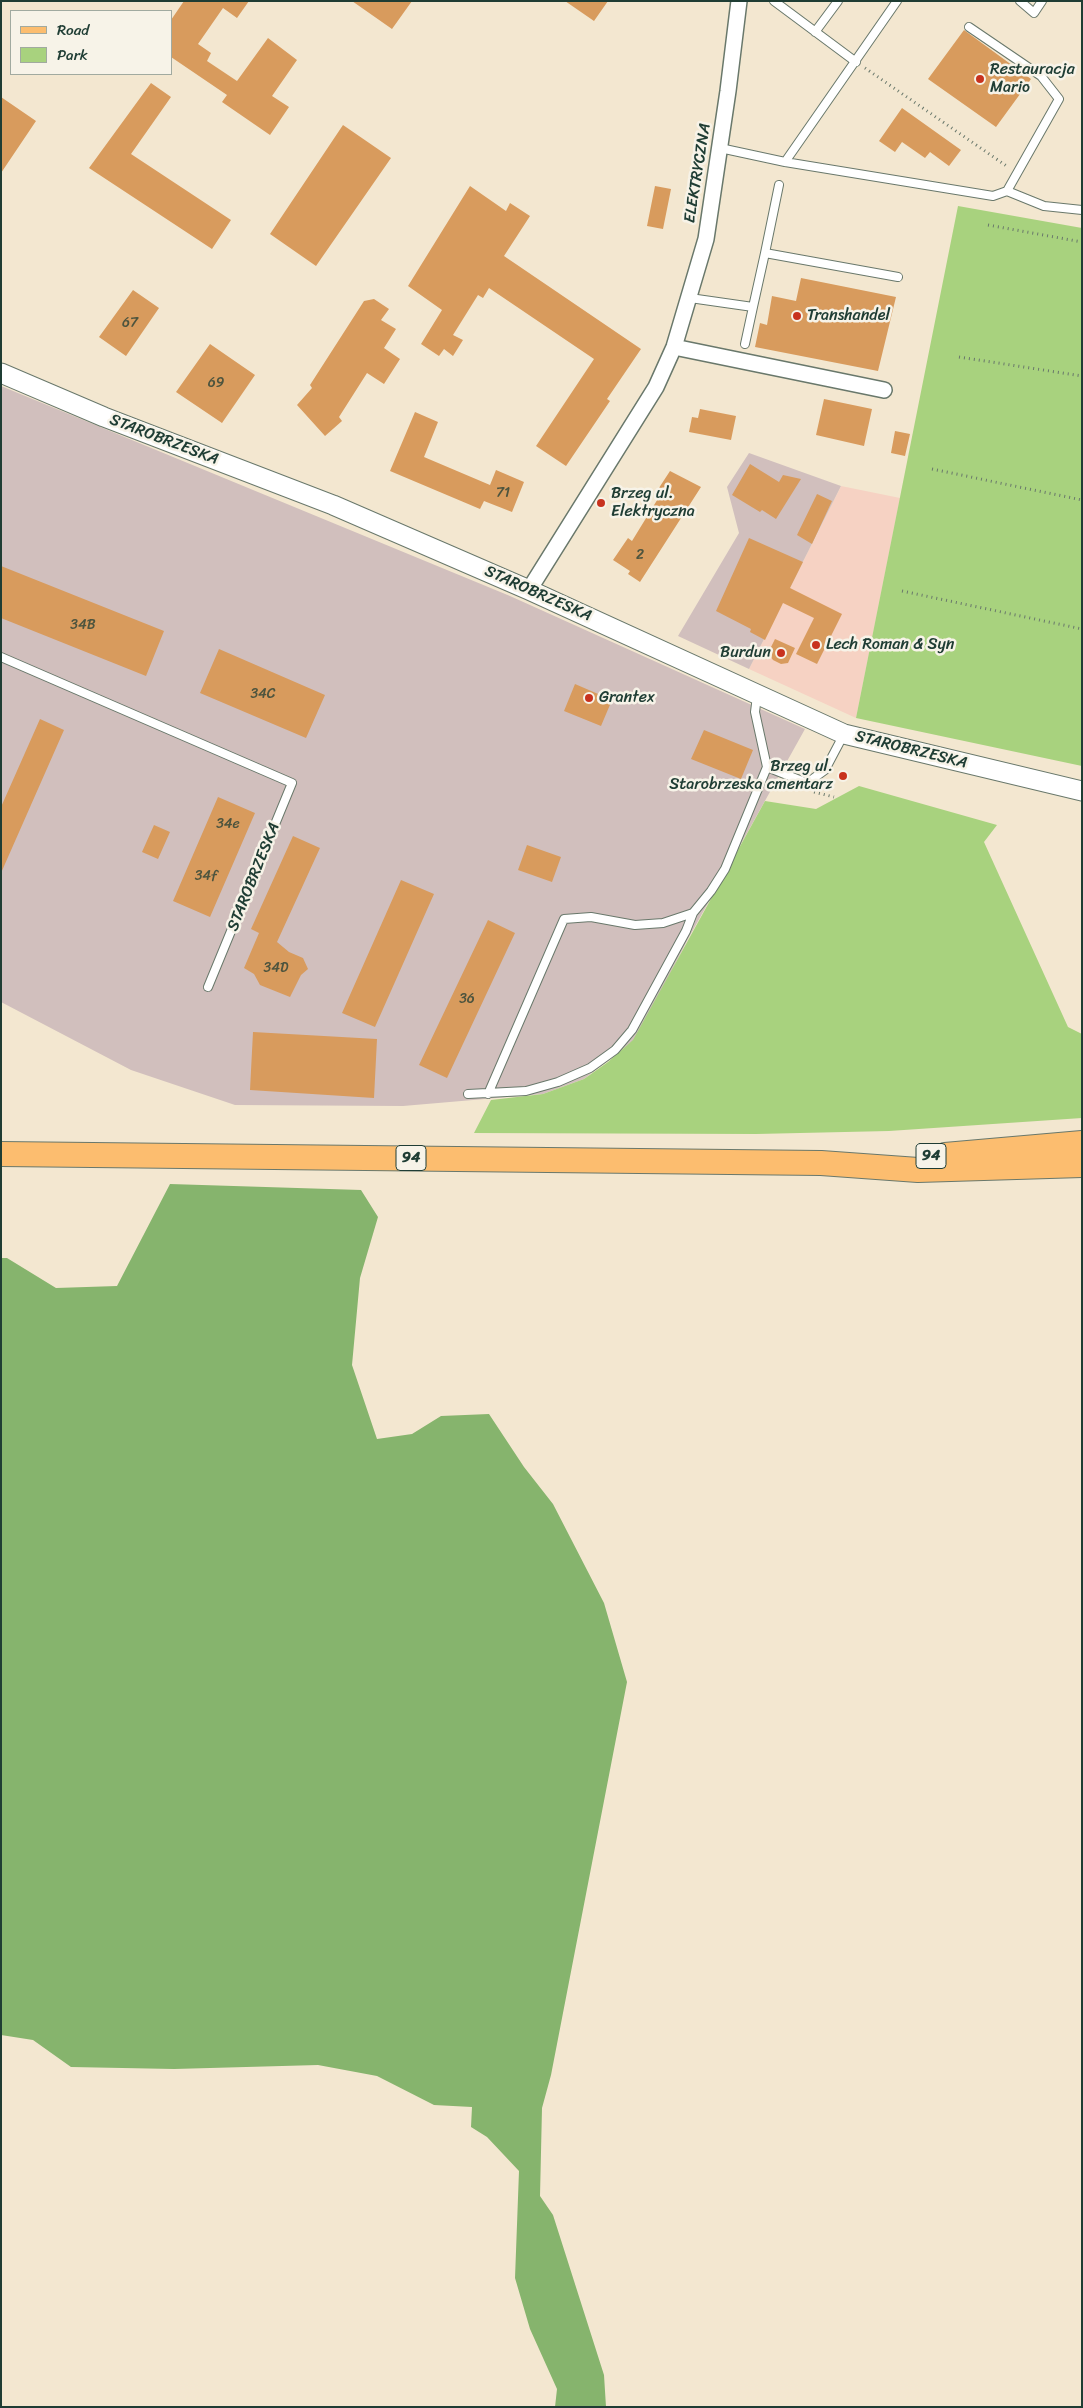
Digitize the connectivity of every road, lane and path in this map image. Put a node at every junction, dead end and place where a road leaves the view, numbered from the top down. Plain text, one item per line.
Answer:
1 (739, 1) edge
2 (774, 1) edge
3 (838, 1) edge
4 (897, 1) edge
5 (1020, 1) edge
6 (1042, 1) edge
7 (969, 27) dead end
8 (816, 32) junction
9 (856, 62) junction
10 (720, 148) junction
11 (785, 162) junction
12 (1017, 174) junction
13 (779, 185) dead end
14 (1007, 191) junction
15 (1082, 210) edge
16 (988, 225) dead end
17 (1082, 242) edge
18 (765, 253) junction
19 (898, 277) dead end
20 (690, 298) junction
21 (753, 307) junction
22 (745, 344) dead end
23 (674, 347) junction
24 (959, 357) dead end
25 (1, 373) edge
26 (1082, 376) edge
27 (884, 390) dead end
28 (932, 469) dead end
29 (1082, 500) edge
30 (529, 590) junction
31 (902, 591) dead end
32 (1082, 629) edge
33 (1, 657) edge
34 (757, 694) junction
35 (844, 734) junction
36 (767, 767) junction
37 (1082, 791) edge
38 (693, 913) junction
39 (208, 987) dead end
40 (468, 1094) dead end
41 (488, 1094) junction
42 (1082, 1143) edge
43 (1, 1154) edge
44 (821, 1163) junction
45 (1082, 1165) edge

1 - 10 street, ELEKTRYCZNA
2 - 8 lane
3 - 8 lane
4 - 9 lane
5 - 6 lane
7 - 12 lane
8 - 9 lane
9 - 11 lane
9 - 12 path
10 - 11 lane
10 - 20 street, ELEKTRYCZNA
11 - 14 lane
12 - 14 lane
13 - 18 lane
14 - 15 lane
16 - 17 path
18 - 19 lane
18 - 21 lane
20 - 21 lane
20 - 23 street, ELEKTRYCZNA
21 - 22 lane
23 - 27 street
23 - 30 street, ELEKTRYCZNA
24 - 26 path
25 - 30 street, STAROBRZESKA
28 - 29 path
30 - 34 street, STAROBRZESKA
31 - 32 path
33 - 39 lane, STAROBRZESKA
34 - 35 street, STAROBRZESKA
34 - 36 lane
35 - 36 lane
35 - 37 street, STAROBRZESKA
36 - 38 lane
38 - 41 lane
38 - 41 lane
40 - 41 lane
42 - 44 main road, 94
43 - 44 main road, 94
44 - 45 main road, 94

